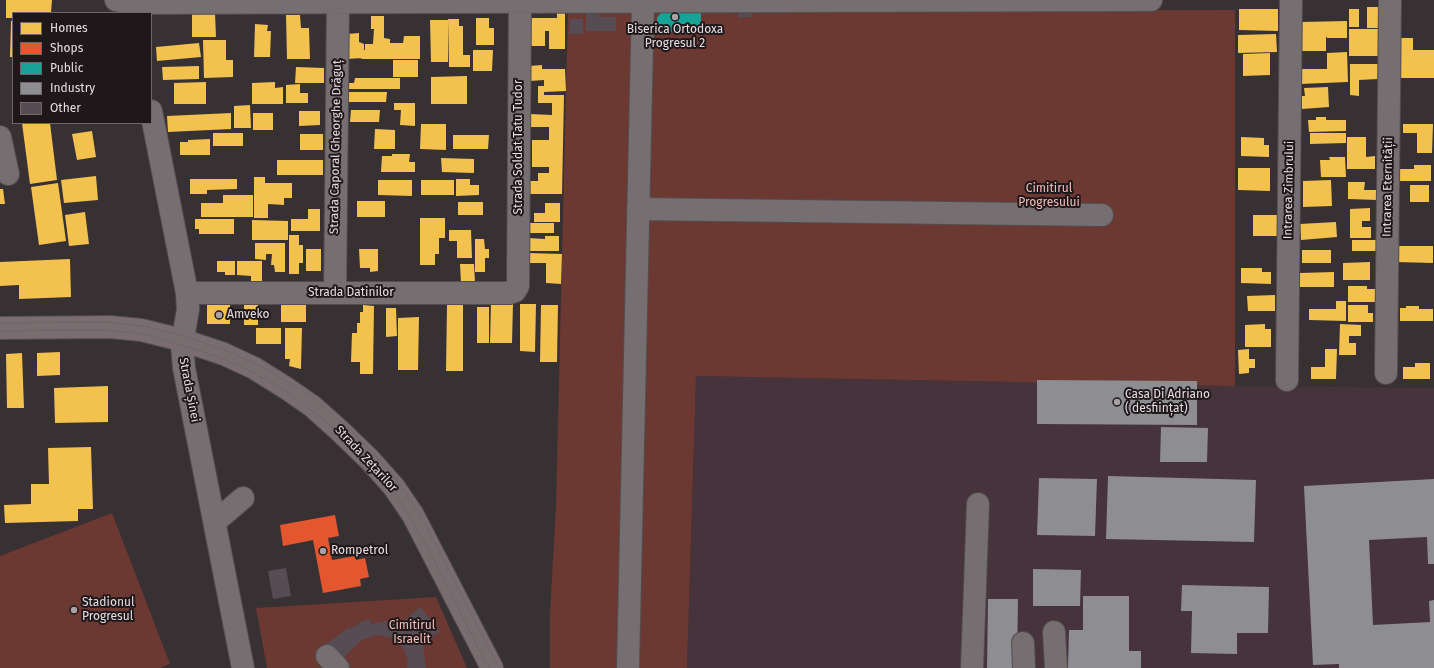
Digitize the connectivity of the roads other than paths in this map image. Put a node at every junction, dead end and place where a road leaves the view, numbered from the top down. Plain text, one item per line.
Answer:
1 (1151, 0) edge
2 (1291, 0) edge
3 (1390, 0) edge
4 (520, 1) junction
5 (643, 1) junction
6 (338, 2) junction
7 (126, 4) edge
8 (152, 116) edge
9 (0, 137) edge
10 (8, 174) dead end
11 (638, 209) junction
12 (1102, 215) dead end
13 (515, 291) joint
14 (335, 293) junction
15 (187, 294) junction
16 (0, 328) edge
17 (182, 340) junction
18 (1386, 373) dead end
19 (1287, 380) dead end
20 (243, 498) dead end
21 (978, 504) dead end
22 (215, 522) junction
23 (1054, 632) dead end
24 (1023, 643) dead end
25 (243, 668) edge
26 (492, 668) edge
27 (628, 668) edge
28 (972, 668) edge
29 (1024, 668) edge
30 (1056, 668) edge

1 - 5 street
2 - 19 street, Intrarea Zimbrului
3 - 18 street, Intrarea Eternității
4 - 5 street
4 - 6 street
4 - 13 street, Strada Soldat Tatu Tudor
5 - 11 street
6 - 7 street
6 - 14 street, Strada Caporal Gheorghe Drăguț
8 - 15 street, Strada Șinei
9 - 10 street
11 - 12 street
11 - 27 street
13 - 14 street, Strada Datinilor
14 - 15 street, Strada Datinilor
15 - 17 street, Strada Șinei
16 - 17 main road, Strada Zețarilor
17 - 22 street, Strada Șinei
17 - 26 main road, Strada Zețarilor
20 - 22 street
21 - 28 street
22 - 25 street, Strada Șinei
23 - 30 street
24 - 29 street

